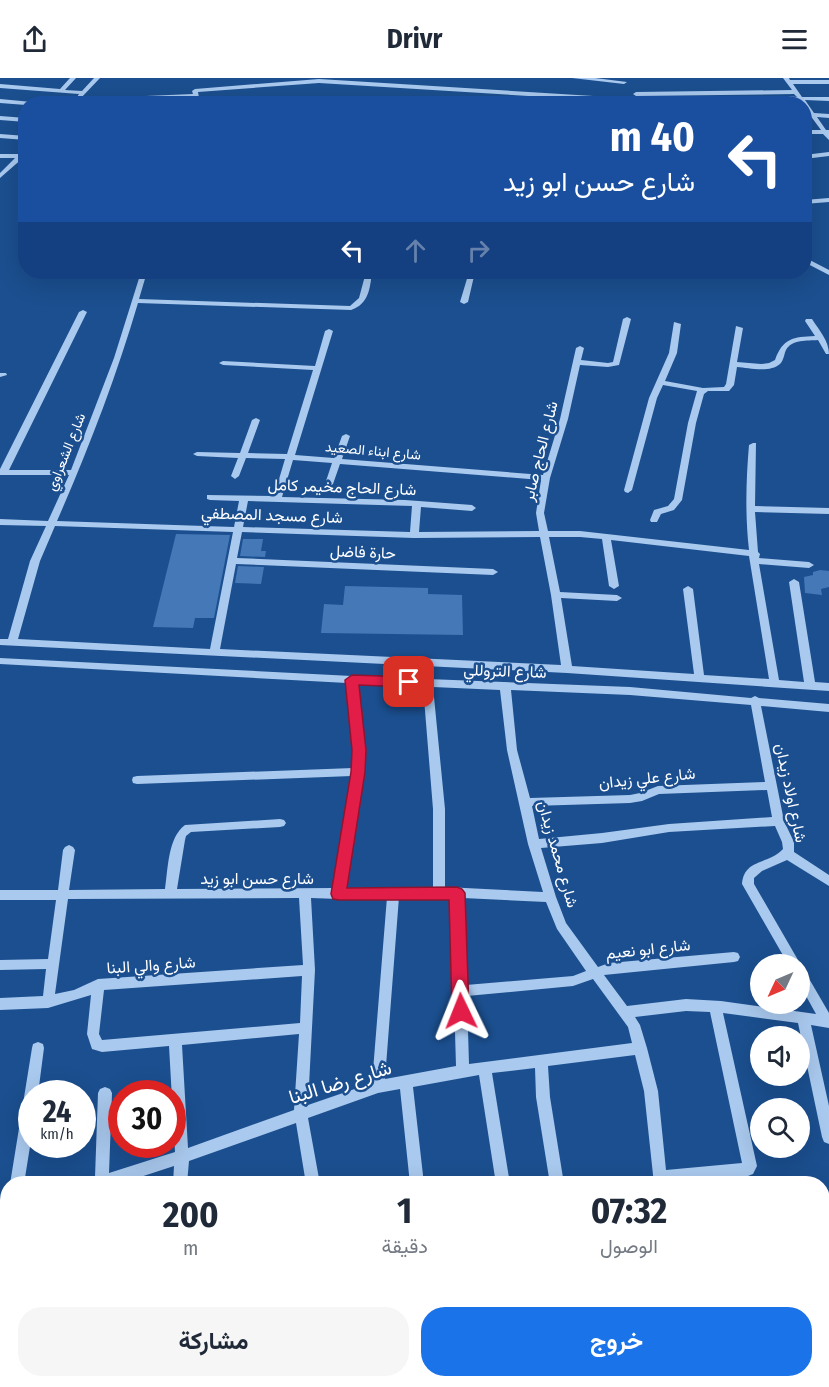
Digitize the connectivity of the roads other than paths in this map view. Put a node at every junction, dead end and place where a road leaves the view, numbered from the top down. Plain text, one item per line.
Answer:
1 (74, 78) edge
2 (97, 78) edge
3 (575, 78) edge
4 (319, 80) edge
5 (623, 80) edge
6 (788, 80) edge
7 (829, 82) edge
8 (0, 86) edge
9 (60, 91) junction
10 (84, 93) junction
11 (636, 94) joint
12 (196, 95) joint
13 (798, 95) junction
14 (81, 96) edge
15 (179, 96) edge
16 (325, 96) edge
17 (555, 96) edge
18 (780, 96) edge
19 (806, 96) edge
20 (812, 97) edge
21 (829, 99) edge
22 (0, 101) edge
23 (18, 103) edge
24 (812, 113) edge
25 (812, 116) edge
26 (829, 116) edge
27 (0, 118) edge
28 (18, 119) edge
29 (827, 132) edge
30 (0, 136) edge
31 (18, 137) edge
32 (829, 138) edge
33 (829, 154) edge
34 (0, 156) edge
35 (18, 156) edge
36 (812, 156) edge
37 (18, 160) edge
38 (0, 176) edge
39 (829, 200) edge
40 (812, 201) edge
41 (812, 263) edge
42 (829, 273) edge
43 (142, 279) edge
44 (368, 279) edge
45 (470, 279) edge
46 (135, 301) junction
47 (464, 302) dead end
48 (83, 312) dead end
49 (627, 319) dead end
50 (810, 321) dead end
51 (677, 324) dead end
52 (739, 328) dead end
53 (329, 331) dead end
54 (820, 338) junction
55 (580, 348) dead end
56 (829, 352) edge
57 (577, 362) junction
58 (223, 363) dead end
59 (733, 364) junction
60 (318, 368) junction
61 (660, 382) junction
62 (703, 390) junction
63 (256, 420) dead end
64 (346, 436) dead end
65 (753, 445) dead end
66 (197, 454) dead end
67 (243, 455) junction
68 (291, 457) junction
69 (337, 461) junction
70 (2, 472) edge
71 (74, 473) junction
72 (235, 476) dead end
73 (546, 478) junction
74 (329, 484) dead end
75 (628, 490) dead end
76 (210, 497) dead end
77 (244, 498) junction
78 (277, 499) junction
79 (417, 504) junction
80 (472, 508) dead end
81 (751, 509) junction
82 (829, 511) edge
83 (654, 520) dead end
84 (0, 522) edge
85 (51, 523) junction
86 (238, 529) junction
87 (542, 533) junction
88 (414, 535) junction
89 (606, 537) junction
90 (755, 557) junction
91 (231, 561) junction
92 (809, 565) dead end
93 (493, 572) dead end
94 (794, 582) dead end
95 (614, 586) dead end
96 (688, 589) dead end
97 (556, 596) junction
98 (617, 598) dead end
99 (0, 642) edge
100 (12, 642) junction
101 (214, 653) junction
102 (0, 661) edge
103 (567, 669) junction
104 (699, 676) junction
105 (352, 680) junction
106 (774, 682) junction
107 (428, 683) junction
108 (810, 685) junction
109 (506, 686) junction
110 (829, 687) edge
111 (755, 700) junction
112 (829, 708) edge
113 (358, 772) junction
114 (137, 780) dead end
115 (772, 786) junction
116 (525, 802) junction
117 (778, 821) junction
118 (280, 823) dead end
119 (534, 844) junction
120 (69, 850) dead end
121 (787, 854) junction
122 (829, 881) edge
123 (439, 892) junction
124 (393, 893) junction
125 (457, 893) junction
126 (63, 894) junction
127 (170, 894) junction
128 (339, 894) junction
129 (0, 895) edge
130 (305, 895) junction
131 (550, 897) junction
132 (788, 954) edge
133 (734, 957) dead end
134 (53, 964) junction
135 (0, 965) edge
136 (309, 970) junction
137 (595, 972) junction
138 (98, 985) junction
139 (460, 991) junction
140 (810, 991) edge
141 (48, 1002) junction
142 (0, 1004) edge
143 (715, 1007) junction
144 (626, 1012) junction
145 (803, 1018) junction
146 (828, 1021) edge
147 (304, 1028) junction
148 (175, 1039) junction
149 (38, 1048) dead end
150 (641, 1048) junction
151 (540, 1062) junction
152 (485, 1069) junction
153 (463, 1071) junction
154 (177, 1080) edge
155 (406, 1082) junction
156 (378, 1087) junction
157 (105, 1093) dead end
158 (301, 1114) junction
159 (829, 1137) edge
160 (186, 1156) edge
161 (179, 1158) edge
162 (182, 1158) edge
163 (18, 1176) edge
164 (99, 1176) edge
165 (121, 1176) edge
166 (181, 1176) edge
167 (312, 1176) edge
168 (416, 1176) edge
169 (502, 1176) edge
170 (556, 1176) edge
171 (661, 1176) edge
172 (690, 1176) edge

1 - 9 street
2 - 10 street
3 - 5 street
4 - 12 street
4 - 16 street
4 - 17 street
5 - 11 street
6 - 7 street
6 - 13 street
8 - 9 street
9 - 10 street
10 - 14 street
11 - 13 street
12 - 15 street
13 - 18 street
13 - 19 street
20 - 21 street
22 - 23 street
24 - 26 street
25 - 29 street
27 - 28 street
29 - 32 street
30 - 31 street
33 - 36 street
34 - 35 street
37 - 38 street
39 - 40 street
41 - 42 street
43 - 46 street, شارع الشعراوي
44 - 46 street
45 - 47 street
46 - 71 street, شارع الشعراوي
48 - 70 street
49 - 57 street
50 - 54 street
51 - 61 street
52 - 59 street
53 - 60 street
54 - 56 street
54 - 59 street
55 - 57 street, شارع الحاج صابر
57 - 73 street, شارع الحاج صابر
58 - 60 street
59 - 62 street
60 - 68 street
61 - 62 street
61 - 75 street
62 - 83 street
63 - 67 street
64 - 69 street
65 - 81 street
66 - 67 street, شارع ابناء الصعيد
67 - 68 street, شارع ابناء الصعيد
67 - 72 street
68 - 69 street, شارع ابناء الصعيد
68 - 78 street
69 - 73 street, شارع ابناء الصعيد
69 - 74 street
70 - 71 street
71 - 85 street, شارع الشعراوي
73 - 87 street, شارع الحاج صابر
76 - 77 street, شارع الحاج مخيمر كامل
77 - 78 street, شارع الحاج مخيمر كامل
77 - 86 street
78 - 79 street, شارع الحاج مخيمر كامل
79 - 80 street, شارع الحاج مخيمر كامل
79 - 88 street
81 - 82 street
81 - 90 street
84 - 85 street, شارع مسجد المصطفي
85 - 86 street, شارع مسجد المصطفي
85 - 100 street, شارع الشعراوي
86 - 88 street, شارع مسجد المصطفي
86 - 91 street
87 - 88 street, شارع مسجد المصطفي
87 - 89 street, شارع مسجد المصطفي
87 - 97 street, شارع الحاج صابر
89 - 90 street, شارع مسجد المصطفي
89 - 95 street
90 - 92 street, شارع مسجد المصطفي
90 - 106 street
91 - 93 street, حارة فاضل
91 - 101 street
94 - 108 street
96 - 104 street
97 - 98 street
97 - 103 street, شارع الحاج صابر
99 - 100 street, شارع التروللي
100 - 101 street, شارع التروللي
101 - 103 street, شارع التروللي
102 - 105 street, شارع التروللي
103 - 104 street, شارع التروللي
104 - 106 street, شارع التروللي
105 - 107 street, شارع التروللي
105 - 113 street
106 - 108 street, شارع التروللي
107 - 109 street, شارع التروللي
107 - 123 street
108 - 110 street, شارع التروللي
109 - 111 street, شارع التروللي
109 - 116 street, شارع محمد زيدان
111 - 112 street, شارع التروللي
111 - 115 street, شارع اولاد زيدان
113 - 114 street
113 - 128 street
115 - 116 street, شارع علي زيدان
115 - 117 street, شارع اولاد زيدان
116 - 119 street, شارع محمد زيدان
117 - 119 street
117 - 121 street, شارع اولاد زيدان
118 - 127 street
119 - 131 street, شارع محمد زيدان
120 - 126 street
121 - 122 street
121 - 132 street, شارع اولاد زيدان
123 - 124 street, شارع حسن ابو زيد
123 - 125 street, شارع حسن ابو زيد
124 - 128 street, شارع حسن ابو زيد
124 - 156 street
125 - 131 street, شارع حسن ابو زيد
125 - 139 street
126 - 127 street, شارع حسن ابو زيد
126 - 129 street, شارع حسن ابو زيد
126 - 134 street
127 - 130 street, شارع حسن ابو زيد
128 - 130 street, شارع حسن ابو زيد
130 - 136 street
131 - 137 street, شارع محمد زيدان
133 - 137 street, شارع ابو نعيم
134 - 135 street
134 - 141 street
136 - 138 street, شارع والي البنا
136 - 147 street
137 - 139 street, شارع ابو نعيم
137 - 144 street, شارع محمد زيدان
138 - 141 street, شارع والي البنا
138 - 148 street
139 - 153 street
140 - 146 street
141 - 142 street, شارع والي البنا
143 - 144 street
143 - 145 street
143 - 172 street
144 - 150 street, شارع محمد زيدان
145 - 146 street
145 - 159 street
147 - 148 street
147 - 158 street
148 - 154 street
149 - 163 street
150 - 151 street, شارع رضا البنا
150 - 171 street, شارع محمد زيدان
151 - 152 street, شارع رضا البنا
151 - 170 street
152 - 153 street, شارع رضا البنا
152 - 169 street
153 - 155 street, شارع رضا البنا
155 - 156 street, شارع رضا البنا
155 - 168 street
156 - 158 street, شارع رضا البنا
157 - 164 street
158 - 160 street, شارع رضا البنا
158 - 167 street
161 - 165 street, شارع رضا البنا
162 - 166 street

